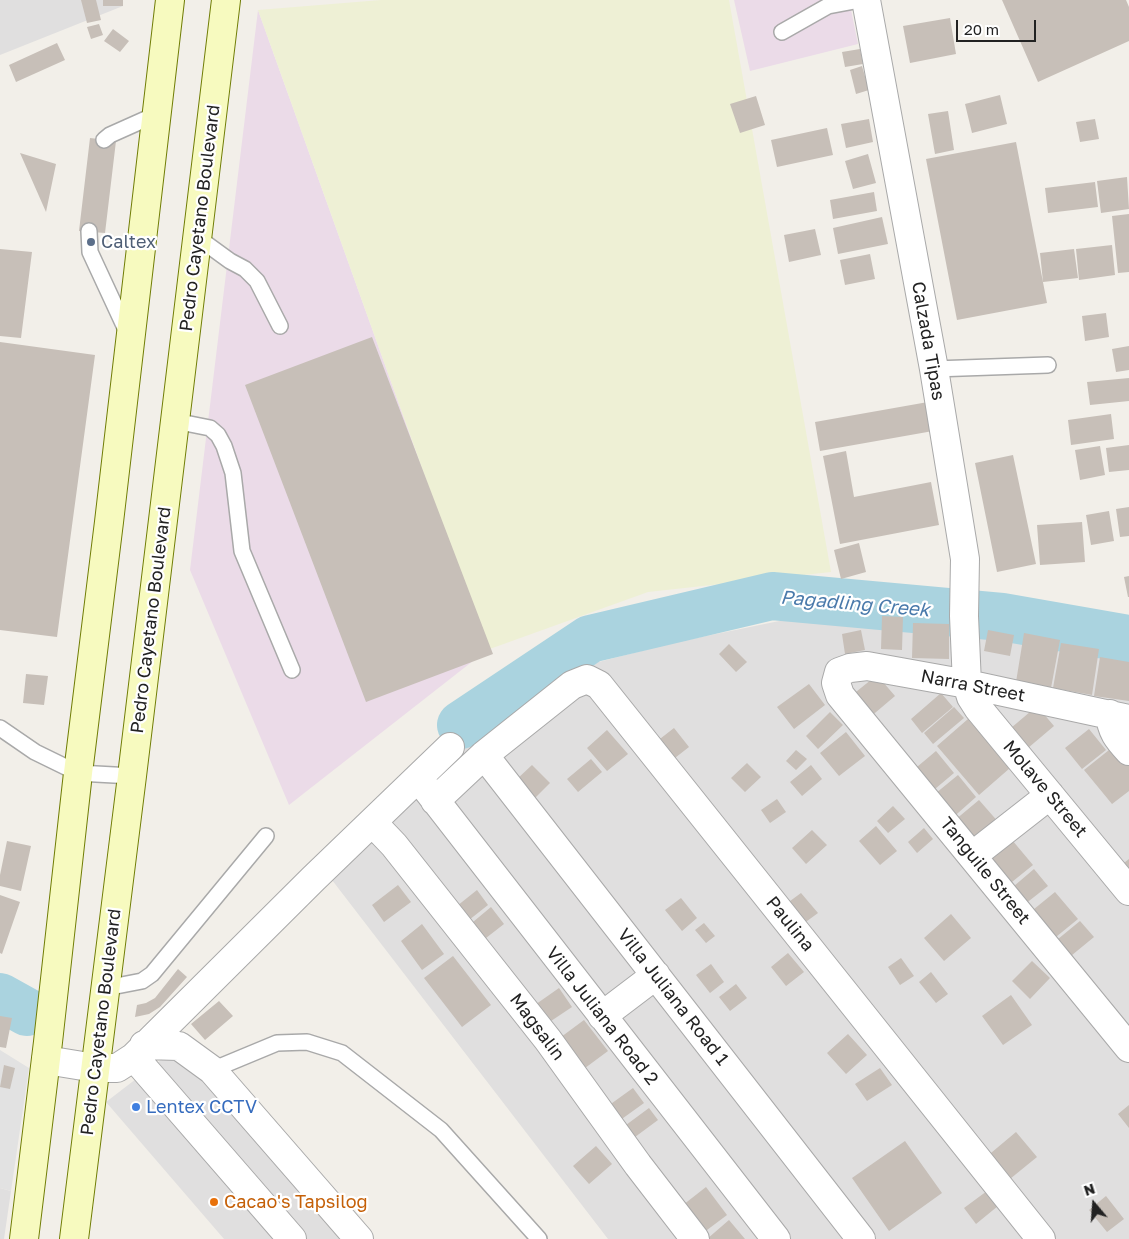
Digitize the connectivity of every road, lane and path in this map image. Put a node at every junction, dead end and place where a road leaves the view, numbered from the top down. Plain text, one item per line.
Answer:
1 (170, 0) edge
2 (226, 0) edge
3 (860, 0) edge
4 (866, 0) edge
5 (782, 32) dead end
6 (156, 114) junction
7 (104, 140) dead end
8 (89, 231) dead end
9 (198, 237) junction
10 (280, 326) dead end
11 (130, 340) junction
12 (1048, 365) dead end
13 (934, 369) junction
14 (175, 421) junction
15 (292, 670) dead end
16 (967, 684) junction
17 (840, 695) joint
18 (1120, 716) edge
19 (0, 728) edge
20 (450, 747) dead end
21 (1129, 751) edge
22 (484, 755) junction
23 (78, 773) junction
24 (132, 776) junction
25 (427, 791) junction
26 (1050, 795) junction
27 (372, 822) junction
28 (266, 836) dead end
29 (972, 856) junction
30 (1129, 891) edge
31 (656, 975) junction
32 (106, 988) junction
33 (602, 1016) junction
34 (1129, 1048) edge
35 (139, 1051) junction
36 (46, 1060) junction
37 (95, 1068) junction
38 (212, 1070) junction
39 (24, 1239) edge
40 (74, 1239) edge
41 (292, 1239) edge
42 (359, 1239) edge
43 (539, 1239) edge
44 (694, 1239) edge
45 (776, 1239) edge
46 (861, 1239) edge
47 (1041, 1239) edge

1 - 6 main road
2 - 9 main road, Pedro Cayetano Boulevard
3 - 5 lane
4 - 13 street, Calzada Tipas
6 - 7 lane
6 - 11 main road
8 - 11 lane
9 - 10 lane
9 - 14 main road, Pedro Cayetano Boulevard
11 - 23 main road
12 - 13 lane
13 - 16 street, Calzada Tipas
14 - 15 lane
14 - 24 main road, Pedro Cayetano Boulevard
16 - 17 street, Narra Street
16 - 18 street, Narra Street
16 - 26 street, Molave Street
17 - 29 street, Tanguile Street
18 - 21 street
19 - 23 lane
20 - 25 street
22 - 25 street, Paulina
22 - 31 street, Villa Juliana Road 1
22 - 47 street, Paulina
23 - 24 lane
23 - 36 main road
24 - 32 main road, Pedro Cayetano Boulevard
25 - 27 street
25 - 33 street, Villa Juliana Road 2
26 - 29 street
26 - 30 street, Molave Street
27 - 35 street
27 - 44 street, Magsalin
28 - 32 lane
29 - 34 street, Tanguile Street
31 - 33 street
31 - 46 street, Villa Juliana Road 1
32 - 37 main road, Pedro Cayetano Boulevard
33 - 45 street, Villa Juliana Road 2
35 - 37 street
35 - 38 street
35 - 41 street
36 - 37 street
36 - 39 main road
37 - 40 main road, Pedro Cayetano Boulevard
38 - 42 street
38 - 43 lane

